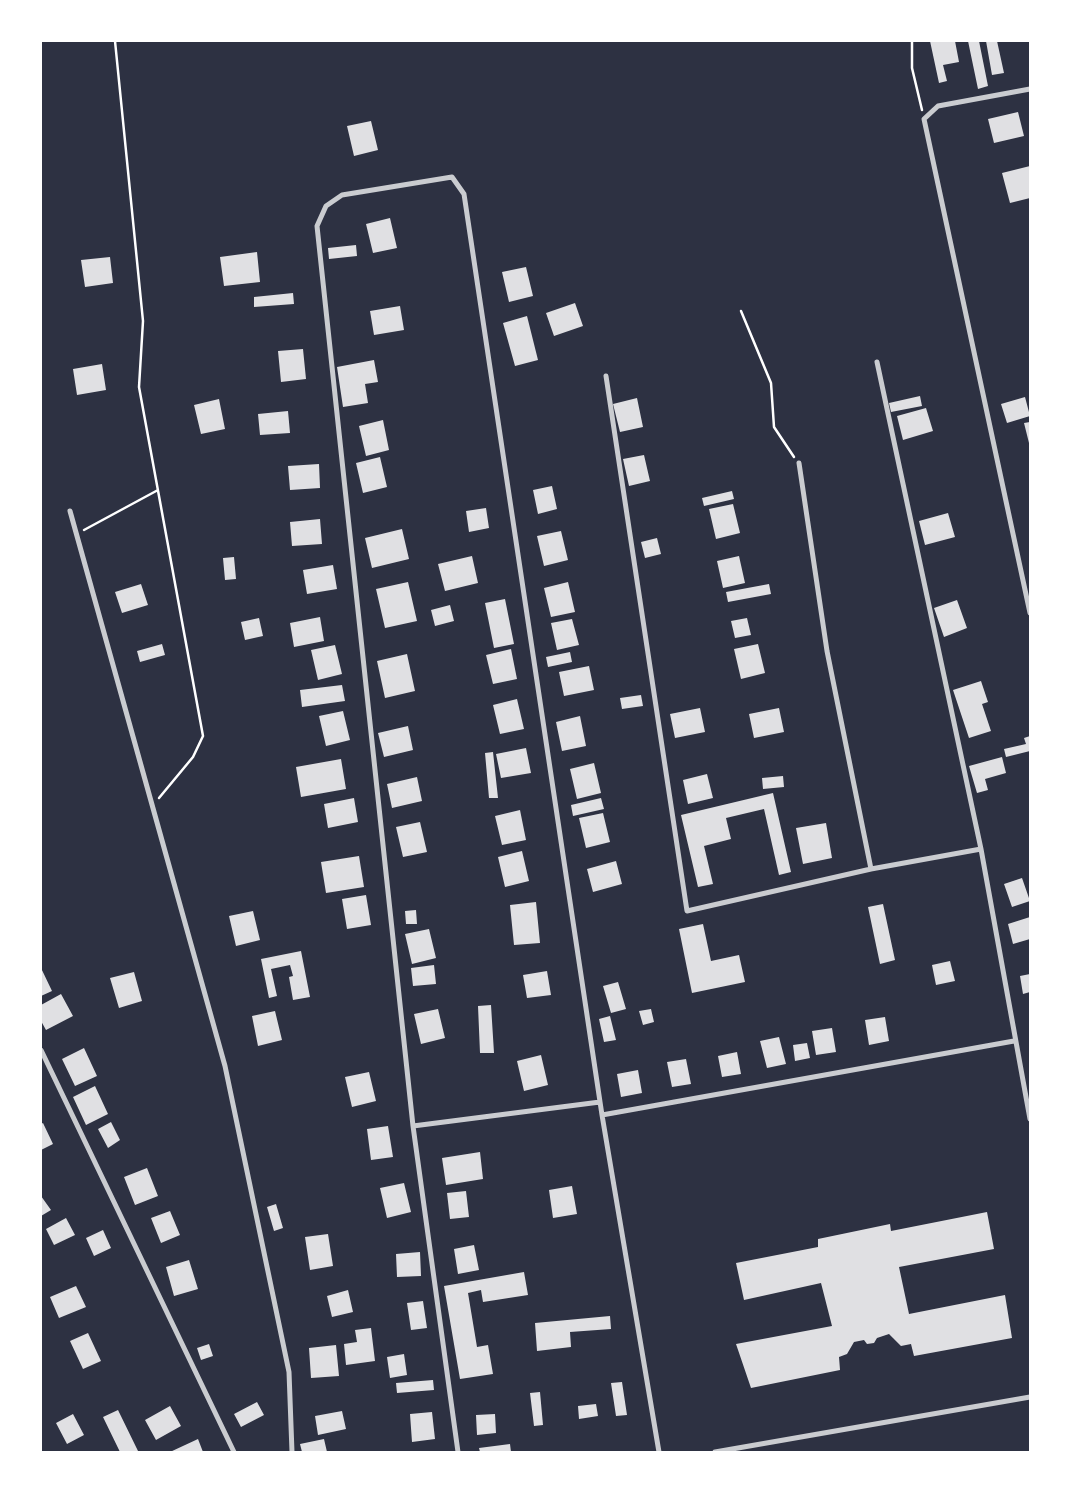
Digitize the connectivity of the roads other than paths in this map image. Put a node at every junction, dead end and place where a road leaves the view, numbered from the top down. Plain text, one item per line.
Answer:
1 (1030, 89) edge
2 (877, 362) dead end
3 (606, 376) dead end
4 (799, 464) road end
5 (70, 511) dead end
6 (1030, 613) edge
7 (981, 849) junction
8 (871, 869) junction
9 (1014, 1041) junction
10 (41, 1050) edge
11 (600, 1102) junction
12 (602, 1115) junction
13 (1030, 1119) edge
14 (413, 1126) junction
15 (1030, 1397) edge
16 (234, 1452) edge
17 (292, 1452) edge
18 (458, 1452) edge
19 (659, 1452) edge
20 (715, 1452) edge

1 - 6 street
2 - 7 street
3 - 8 street
4 - 8 street
5 - 17 street
7 - 8 street
7 - 9 street
9 - 12 street
9 - 13 street
10 - 16 street
11 - 12 street
11 - 14 street
11 - 14 street
12 - 19 street
14 - 18 street
15 - 20 street

